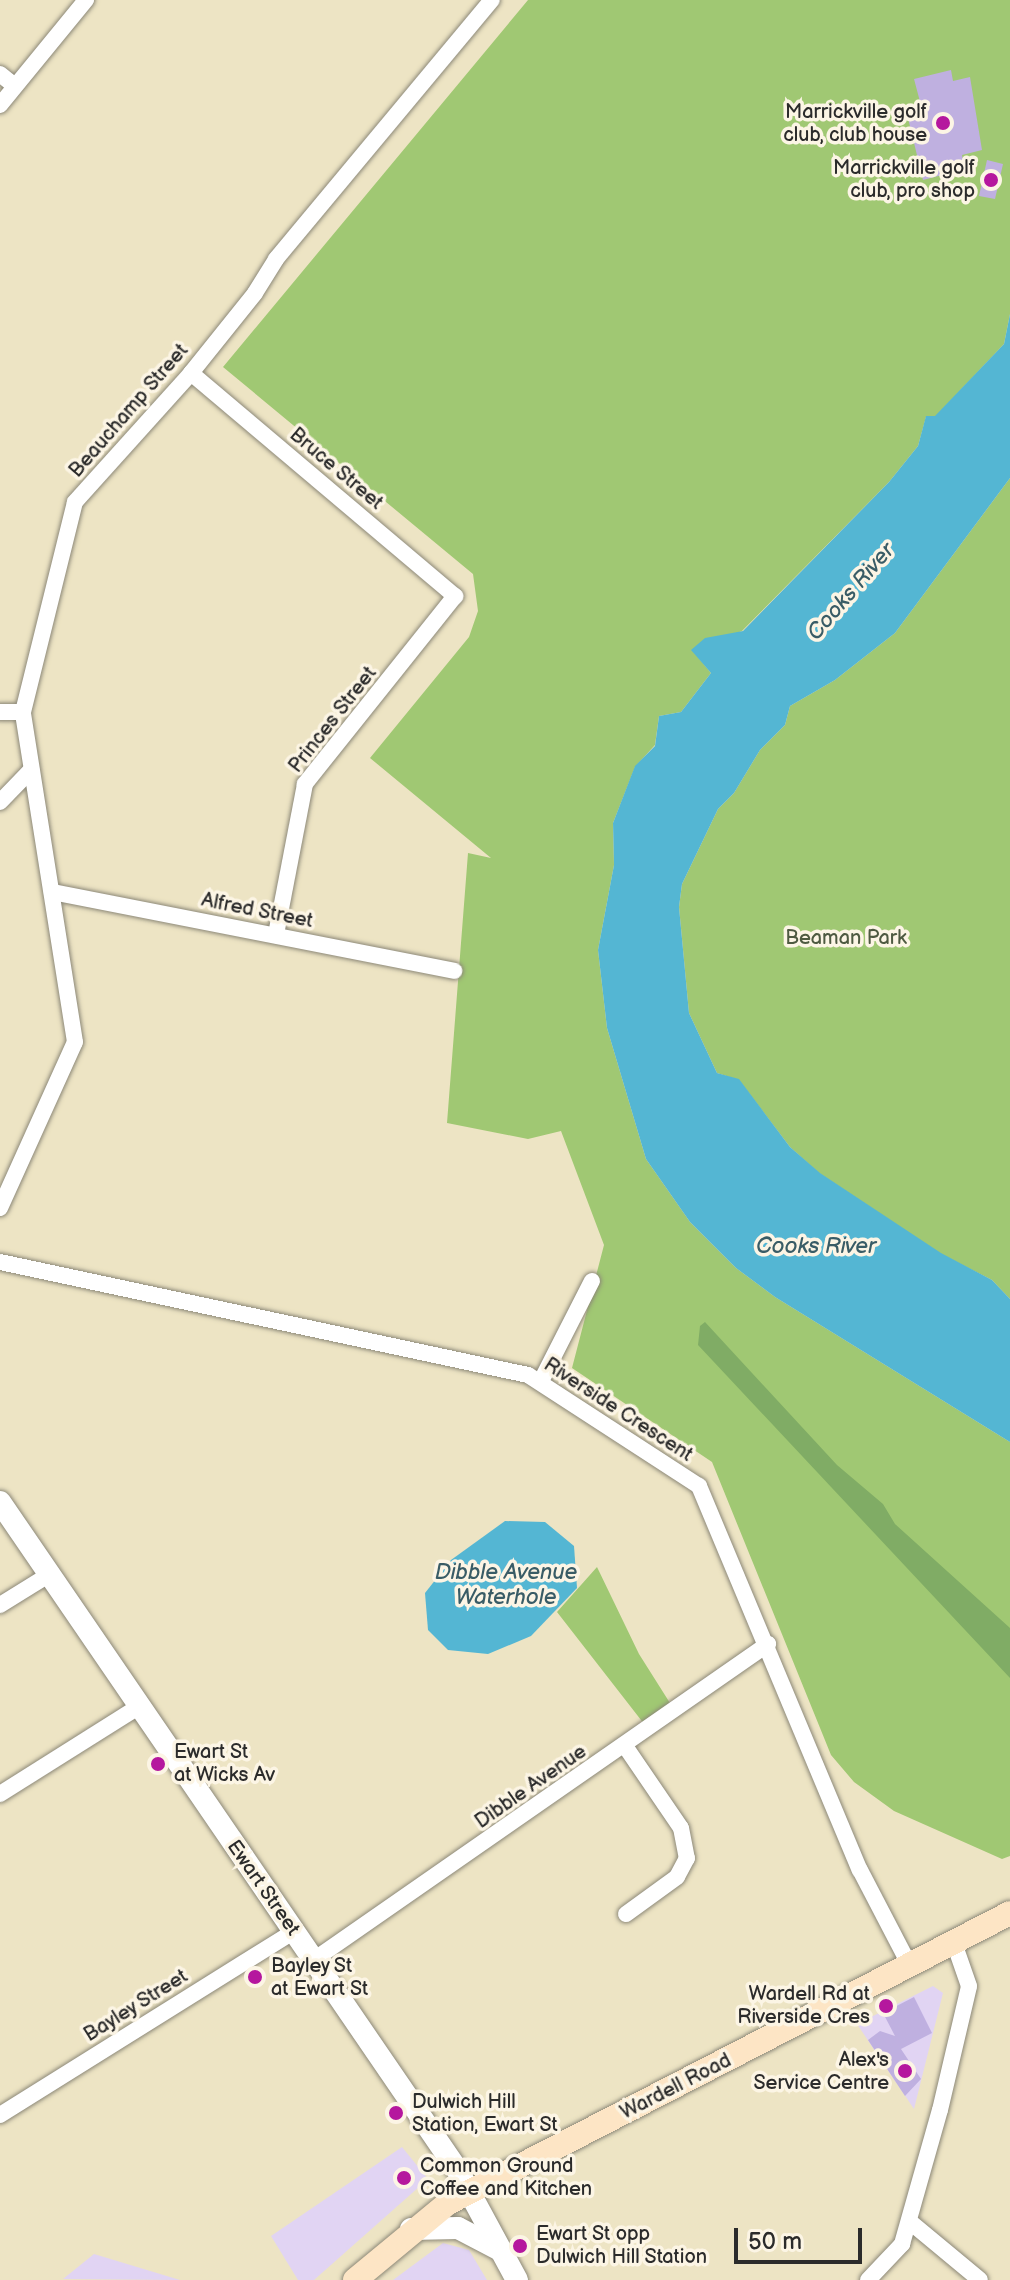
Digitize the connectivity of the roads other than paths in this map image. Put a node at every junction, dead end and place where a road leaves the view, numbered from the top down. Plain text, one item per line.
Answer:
1 (86, 0) edge
2 (492, 0) edge
3 (0, 74) edge
4 (15, 86) junction
5 (0, 105) edge
6 (191, 373) junction
7 (455, 596) joint
8 (0, 712) edge
9 (23, 712) junction
10 (31, 770) junction
11 (0, 802) edge
12 (52, 892) junction
13 (276, 935) junction
14 (454, 971) dead end
15 (0, 1208) edge
16 (0, 1262) edge
17 (592, 1281) dead end
18 (542, 1379) junction
19 (0, 1502) edge
20 (50, 1574) junction
21 (0, 1605) edge
22 (768, 1644) junction
23 (138, 1707) junction
24 (625, 1746) junction
25 (0, 1794) edge
26 (1010, 1913) edge
27 (626, 1914) dead end
28 (293, 1932) junction
29 (954, 1943) junction
30 (315, 1959) junction
31 (910, 1966) junction
32 (0, 2115) edge
33 (471, 2191) junction
34 (909, 2221) junction
35 (411, 2229) junction
36 (504, 2254) junction
37 (355, 2280) edge
38 (517, 2280) edge
39 (868, 2280) edge
40 (980, 2280) edge

1 - 4 street
2 - 6 street, Beauchamp Street
3 - 4 street
4 - 5 street
6 - 7 street, Bruce Street
6 - 9 street, Beauchamp Street
7 - 13 street, Princes Street
8 - 9 street
9 - 10 street, Beauchamp Street
10 - 11 street
10 - 12 street, Beauchamp Street
12 - 13 street, Alfred Street
12 - 15 street, Beauchamp Street
13 - 14 street, Alfred Street
16 - 18 street, Riverside Crescent
17 - 18 street
18 - 22 street, Riverside Crescent
19 - 20 street, Ewart Street
20 - 21 street
20 - 23 street, Ewart Street
22 - 24 street, Dibble Avenue
22 - 31 street, Riverside Crescent
23 - 25 street
23 - 28 street, Ewart Street
24 - 27 street
24 - 30 street, Dibble Avenue
26 - 29 main road, Wardell Road
28 - 30 street, Ewart Street
28 - 32 street, Bayley Street
29 - 31 main road, Wardell Road
29 - 34 street
30 - 33 street, Ewart Street
31 - 33 main road, Wardell Road
33 - 35 main road, Wardell Road
33 - 36 street, Ewart Street
34 - 39 street
34 - 40 street
35 - 36 street
35 - 37 main road, Wardell Road
36 - 38 street, Ewart Street

